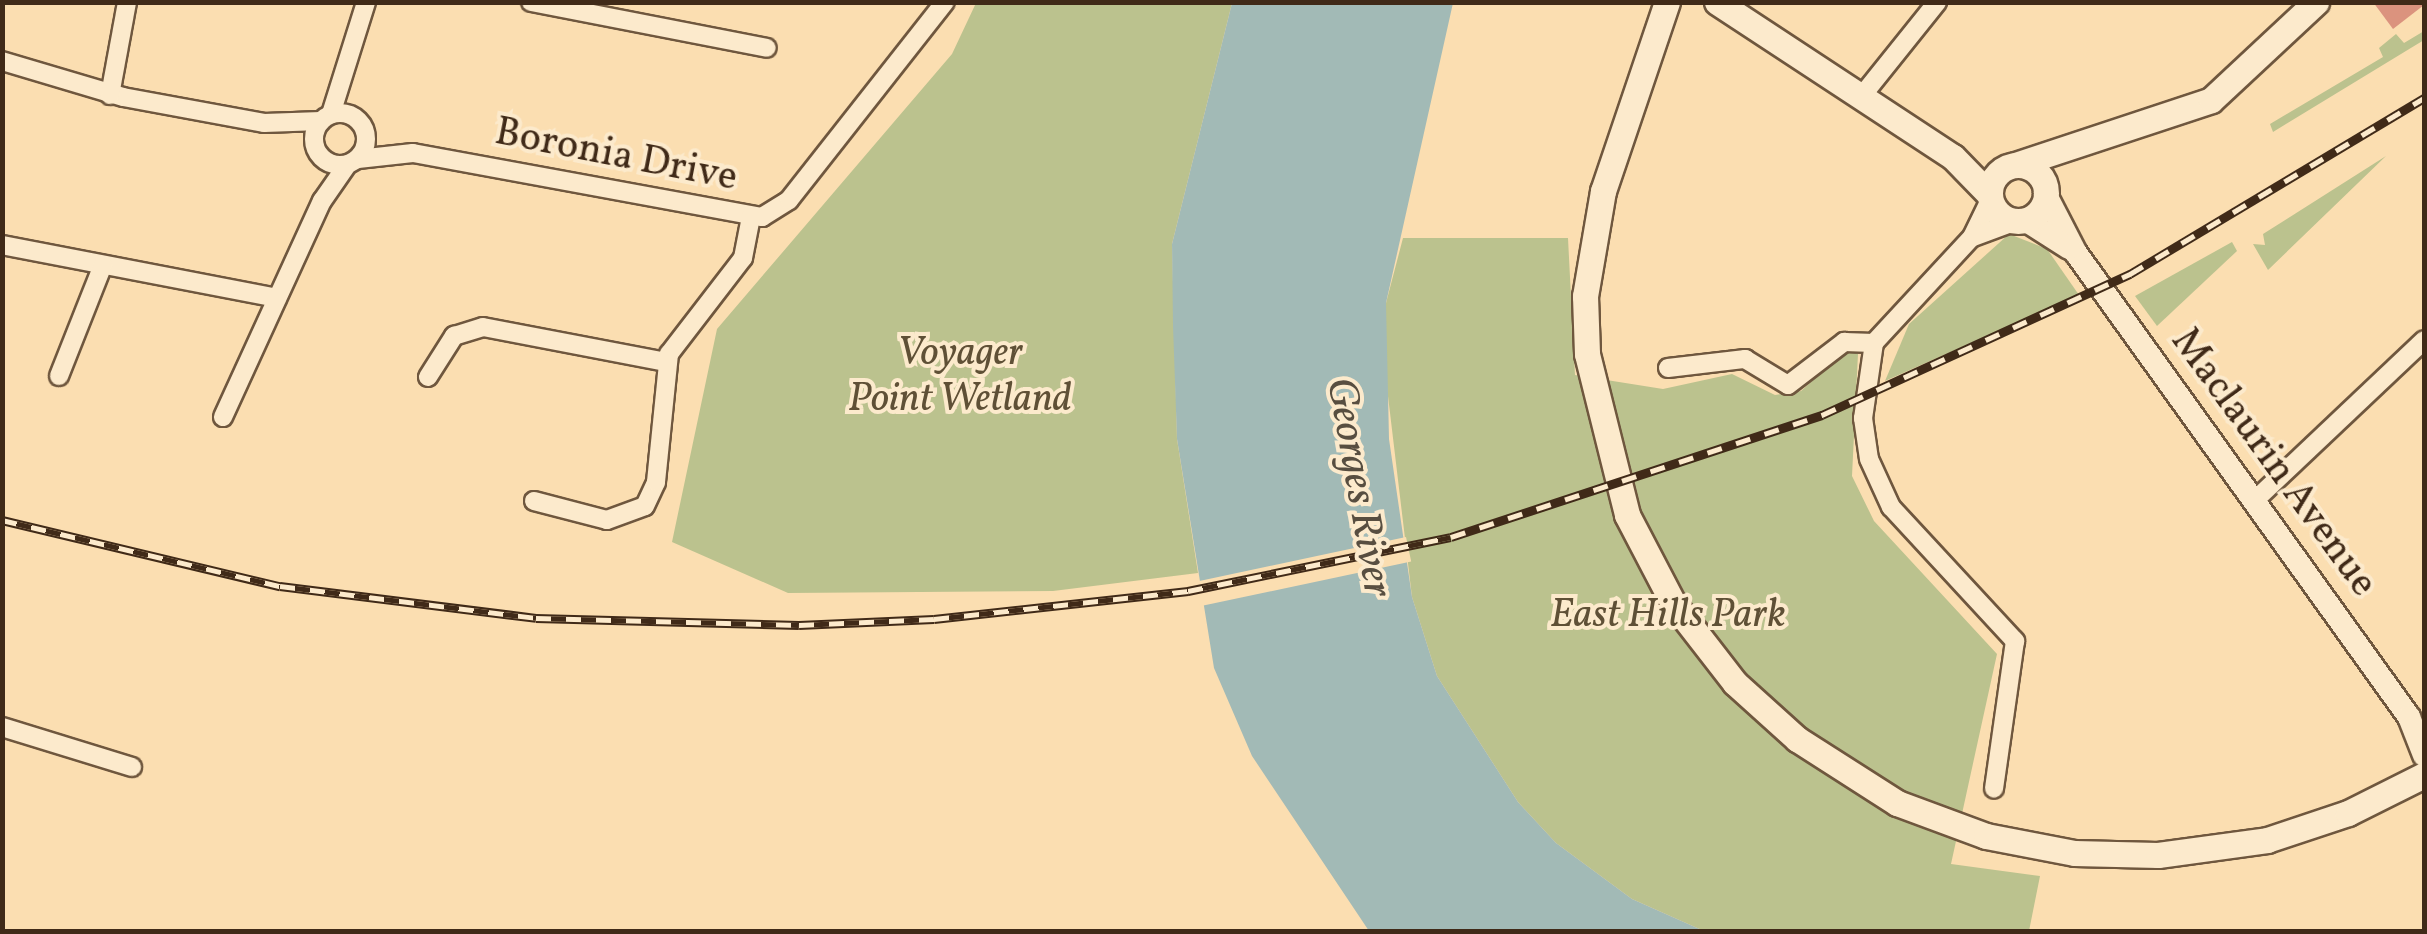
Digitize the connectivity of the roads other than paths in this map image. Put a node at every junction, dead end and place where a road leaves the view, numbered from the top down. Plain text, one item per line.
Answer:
1 (127, 2) edge
2 (366, 2) edge
3 (531, 2) edge
4 (945, 2) edge
5 (1667, 2) edge
6 (1717, 2) edge
7 (1938, 2) edge
8 (2316, 2) edge
9 (767, 48) dead end
10 (2, 60) edge
11 (353, 62) junction
12 (110, 94) junction
13 (1861, 97) junction
14 (326, 118) junction
15 (264, 123) junction
16 (361, 124) junction
17 (2106, 137) junction
18 (413, 152) junction
19 (319, 153) junction
20 (1953, 156) junction
21 (352, 162) junction
22 (2010, 166) junction
23 (2045, 189) junction
24 (1990, 197) junction
25 (322, 201) junction
26 (751, 217) junction
27 (2020, 220) junction
28 (1972, 237) junction
29 (2, 245) edge
30 (2076, 253) junction
31 (103, 266) junction
32 (278, 298) junction
33 (2424, 340) edge
34 (1874, 343) junction
35 (668, 362) junction
36 (1668, 368) dead end
37 (59, 376) dead end
38 (428, 377) dead end
39 (224, 417) dead end
40 (2254, 500) junction
41 (534, 501) dead end
42 (2417, 724) edge
43 (2, 727) edge
44 (2424, 755) edge
45 (132, 767) dead end
46 (2424, 767) edge
47 (2424, 775) edge
48 (1994, 789) dead end

1 - 12 street
2 - 11 street
3 - 9 street
4 - 26 street, Boronia Drive
5 - 47 main road
6 - 13 main road
7 - 13 street
8 - 17 main road
10 - 12 street
11 - 14 street
11 - 16 street
12 - 15 street
13 - 20 main road
14 - 15 street
14 - 16 street, Boronia Drive
14 - 19 street
15 - 19 street
16 - 18 street, Boronia Drive
16 - 21 street
17 - 22 main road
17 - 23 main road
18 - 21 street, Boronia Drive
18 - 26 street, Boronia Drive
19 - 21 street, Boronia Drive
19 - 25 street
20 - 22 main road
20 - 24 main road
21 - 25 street
22 - 23 main road
22 - 24 main road
23 - 27 main road
23 - 30 street, Maclaurin Avenue
24 - 27 main road
24 - 28 street
25 - 32 street
26 - 35 street
27 - 28 street
27 - 30 street, Maclaurin Avenue
28 - 34 street
29 - 31 street
30 - 40 street, Maclaurin Avenue
31 - 32 street
31 - 37 street
32 - 39 street
33 - 40 street
34 - 36 street
34 - 48 street
35 - 38 street
35 - 41 street
40 - 42 street, Maclaurin Avenue
42 - 44 street, Maclaurin Avenue
43 - 45 street
46 - 47 street

